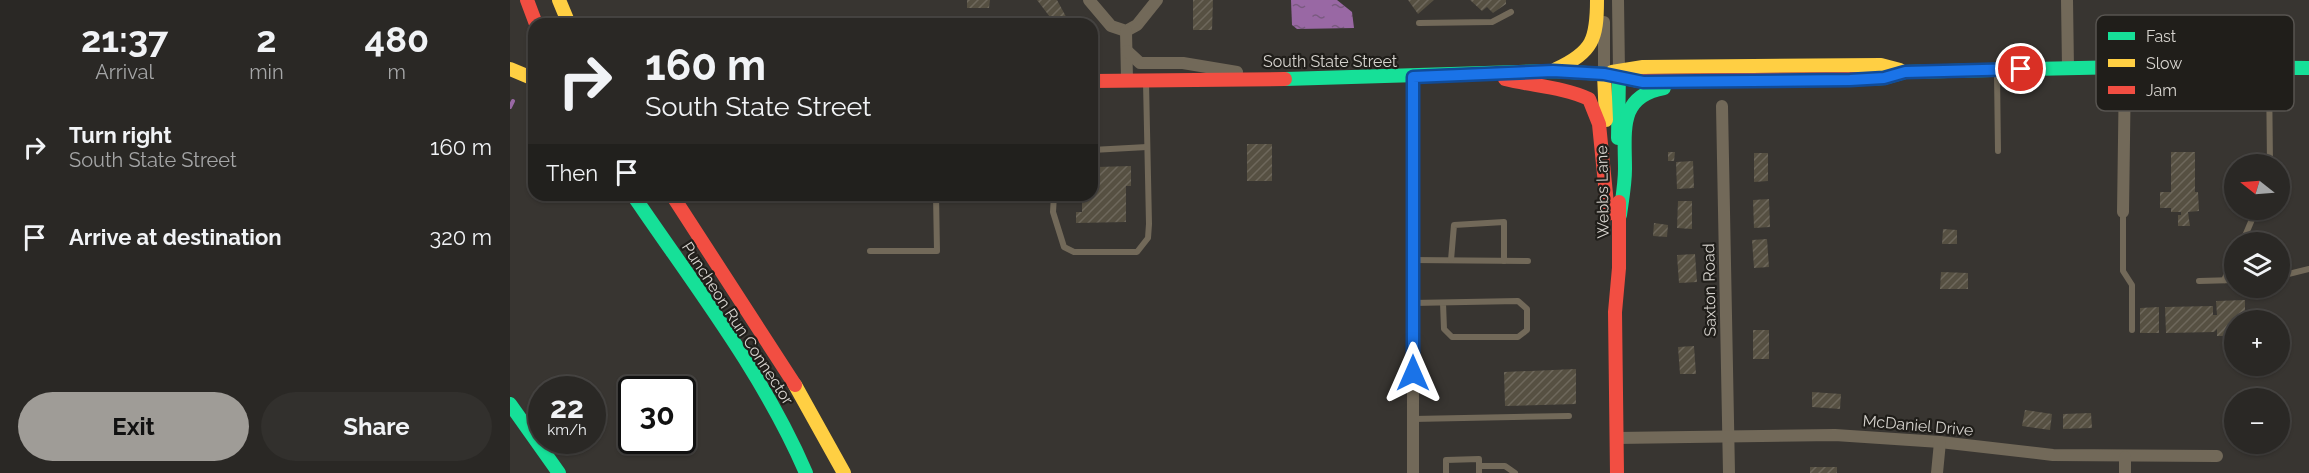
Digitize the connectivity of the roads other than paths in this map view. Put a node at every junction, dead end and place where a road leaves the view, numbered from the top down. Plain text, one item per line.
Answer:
1 (527, 0) edge
2 (560, 0) edge
3 (1089, 0) edge
4 (1157, 0) edge
5 (1596, 0) edge
6 (1604, 0) edge
7 (1618, 0) edge
8 (2067, 0) edge
9 (1511, 12) dead end
10 (534, 18) edge
11 (567, 18) edge
12 (1419, 23) dead end
13 (1126, 32) junction
14 (1127, 51) junction
15 (2068, 68) junction
16 (2096, 68) edge
17 (510, 69) edge
18 (1997, 70) junction
19 (1553, 71) junction
20 (1905, 72) junction
21 (1482, 74) junction
22 (1604, 74) junction
23 (1619, 74) junction
24 (528, 76) edge
25 (1413, 77) junction
26 (1273, 78) junction
27 (1127, 79) junction
28 (1146, 79) junction
29 (510, 81) edge
30 (1098, 81) edge
31 (1786, 81) junction
32 (528, 83) edge
33 (1722, 106) dead end
34 (2124, 111) edge
35 (2269, 111) edge
36 (1147, 147) junction
37 (1098, 150) edge
38 (1998, 151) dead end
39 (2270, 154) edge
40 (637, 201) edge
41 (676, 201) edge
42 (936, 201) edge
43 (1054, 201) edge
44 (2123, 212) joint
45 (1614, 214) junction
46 (870, 251) dead end
47 (1413, 260) junction
48 (1451, 260) junction
49 (1504, 261) junction
50 (1528, 261) dead end
51 (2309, 269) edge
52 (2290, 274) edge
53 (2199, 280) dead end
54 (2224, 280) edge
55 (1413, 303) junction
56 (1443, 303) junction
57 (2132, 330) dead end
58 (510, 404) edge
59 (1569, 416) dead end
60 (1413, 419) junction
61 (1728, 437) junction
62 (1616, 438) junction
63 (1940, 442) junction
64 (2217, 456) dead end
65 (2125, 457) junction
66 (1479, 469) edge
67 (559, 473) edge
68 (806, 473) edge
69 (844, 473) edge
70 (1413, 473) edge
71 (1446, 473) edge
72 (1515, 473) edge
73 (1617, 473) edge
74 (1729, 473) edge
75 (1937, 473) edge
76 (2125, 473) edge

1 - 10 main road
2 - 11 main road
3 - 13 street
4 - 13 street
5 - 19 main road
6 - 22 street
7 - 23 street
8 - 15 street
9 - 12 lane
13 - 14 street
14 - 26 street
14 - 27 street
15 - 16 main road, South State Street
15 - 18 main road, South State Street
17 - 24 main road
18 - 20 main road, South State Street
18 - 38 lane
19 - 21 main road, South State Street
19 - 22 main road, South State Street
20 - 23 main road, South State Street
20 - 31 main road, South State Street
21 - 25 main road, South State Street
21 - 45 main road
22 - 23 main road, South State Street
22 - 45 main road, Webbs Lane
23 - 31 main road, South State Street
23 - 45 main road, Webbs Lane
25 - 26 main road, South State Street
25 - 47 street
26 - 28 main road, South State Street
27 - 28 main road, South State Street
27 - 30 main road, South State Street
28 - 36 lane
29 - 32 main road
31 - 45 main road
33 - 61 street, Saxton Road
34 - 44 street
35 - 39 lane
36 - 37 lane
36 - 43 lane
40 - 68 main road, Puncheon Run Connector
41 - 69 main road, Puncheon Run Connector
42 - 46 lane
44 - 57 lane
45 - 62 main road, Webbs Lane
47 - 48 lane
47 - 55 street
48 - 49 lane
48 - 49 lane
49 - 50 lane
51 - 52 lane
53 - 54 lane
55 - 56 lane
55 - 60 street
56 - 56 lane
58 - 67 main road
59 - 60 lane
60 - 70 street
61 - 62 street, McDaniel Drive
61 - 63 street, McDaniel Drive
61 - 74 street, Saxton Road
62 - 73 main road, Webbs Lane
63 - 65 street, McDaniel Drive
63 - 75 street
64 - 65 street, McDaniel Drive
65 - 76 street
66 - 71 lane
66 - 72 lane

